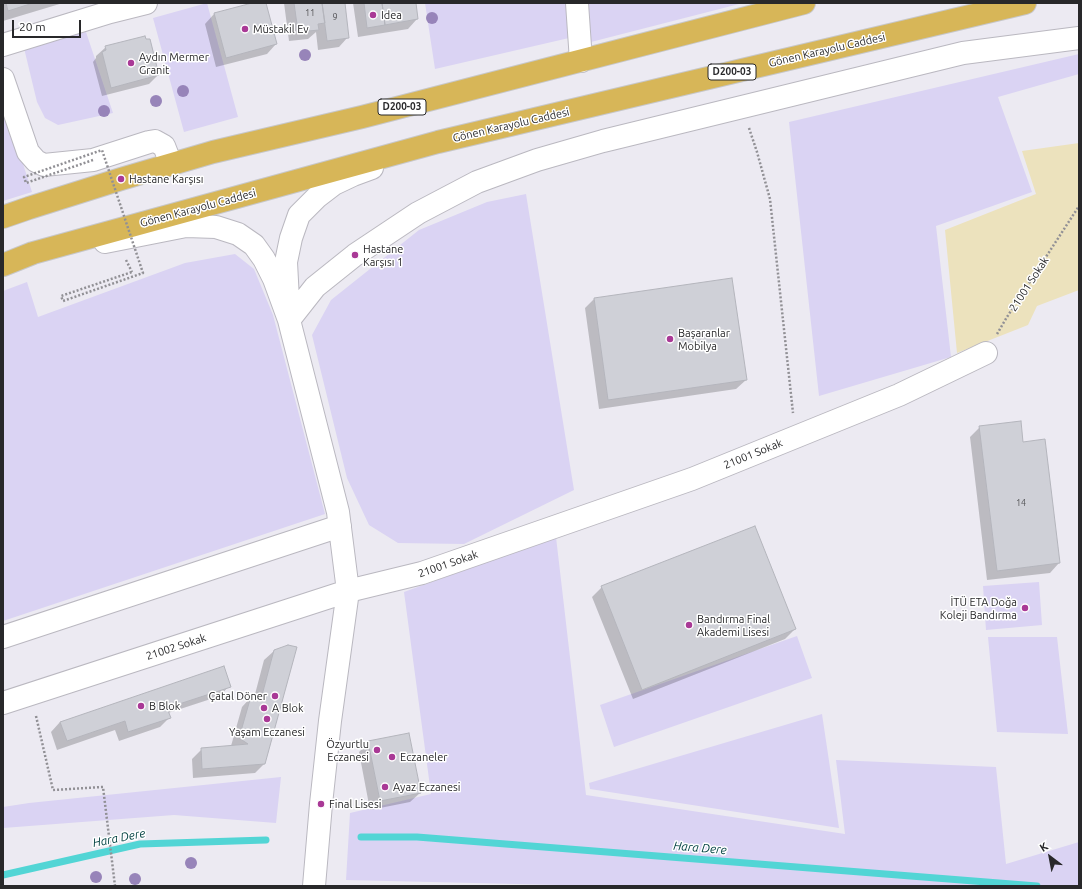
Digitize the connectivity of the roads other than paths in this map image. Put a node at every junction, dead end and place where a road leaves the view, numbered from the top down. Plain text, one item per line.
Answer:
1 (146, 3) edge
2 (577, 3) edge
3 (804, 3) edge
4 (1025, 3) edge
5 (109, 8) edge
6 (1079, 38) edge
7 (3, 45) edge
8 (581, 61) junction
9 (3, 79) edge
10 (438, 142) junction
11 (171, 164) junction
12 (3, 217) edge
13 (33, 253) junction
14 (3, 265) edge
15 (289, 320) junction
16 (986, 353) road end
17 (340, 526) junction
18 (348, 592) junction
19 (3, 637) edge
20 (3, 703) edge
21 (307, 886) edge
22 (315, 886) edge

1 - 5 street
2 - 8 street
3 - 8 highway, D200-03
4 - 10 highway, Gönen Karayolu Caddesi / D200-03
5 - 7 street
6 - 15 street
8 - 11 highway, D200-03
9 - 11 street
10 - 13 highway, Gönen Karayolu Caddesi / D200-03
10 - 15 street
11 - 12 highway, D200-03
13 - 14 highway, Gönen Karayolu Caddesi / D200-03
13 - 15 street
15 - 17 street
16 - 18 street, 21001 Sokak
17 - 18 street
17 - 19 street
18 - 20 street, 21002 Sokak
18 - 22 street
21 - 22 street

